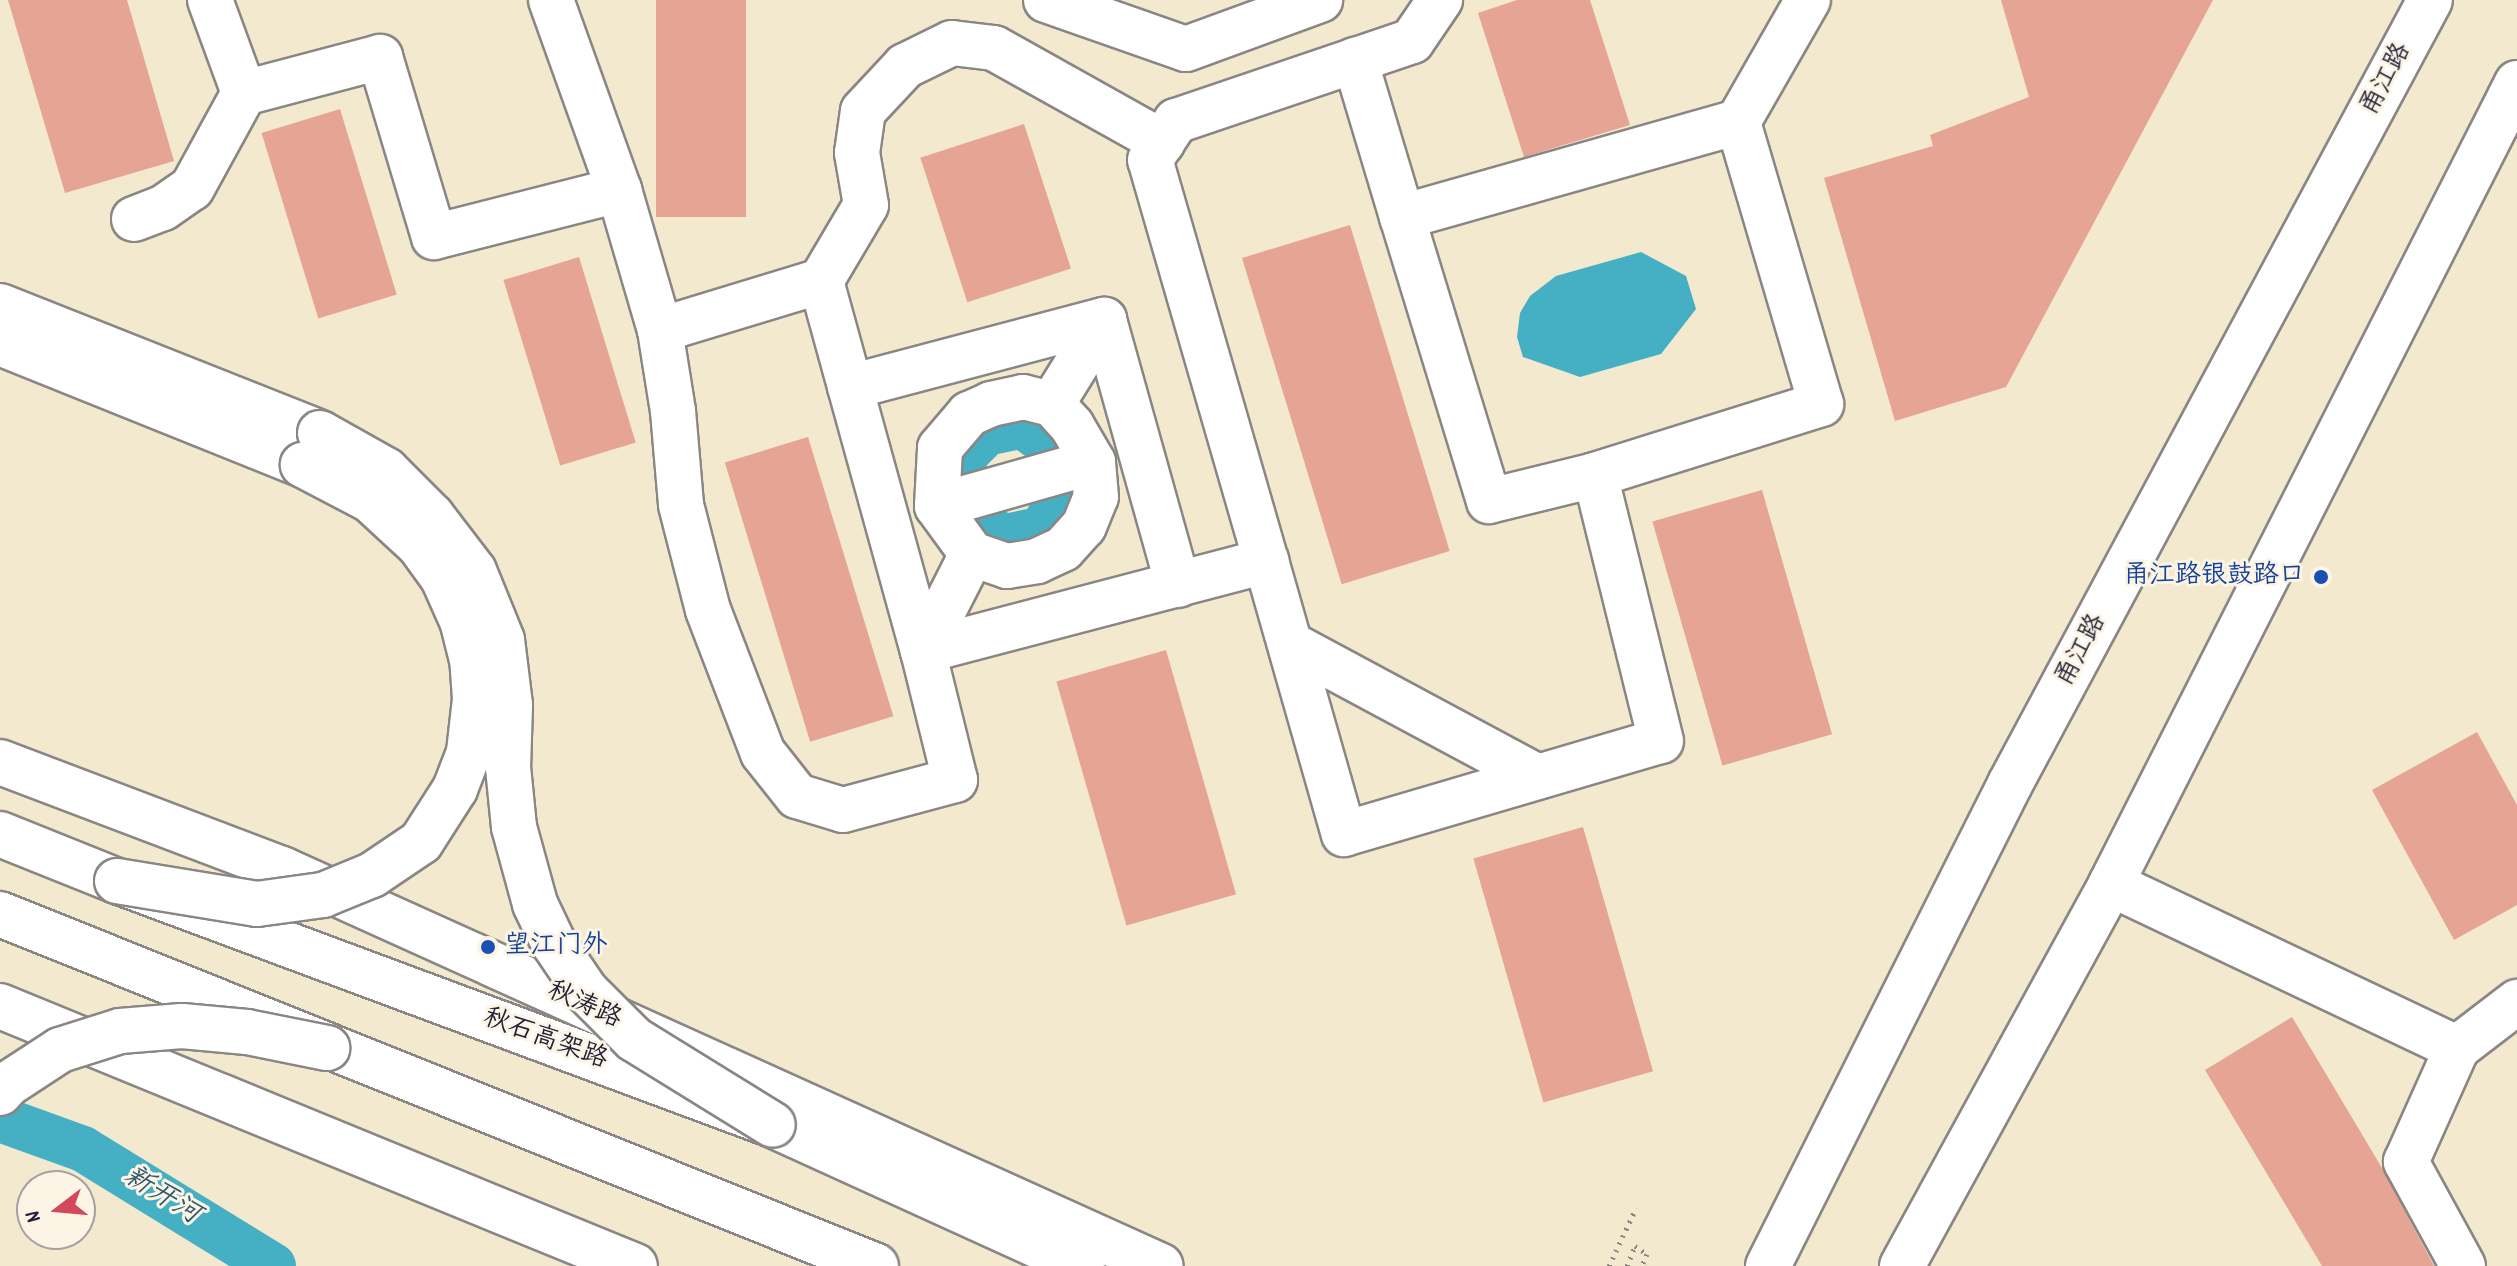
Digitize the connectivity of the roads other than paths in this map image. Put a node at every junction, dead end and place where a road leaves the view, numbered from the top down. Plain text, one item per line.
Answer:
1 (210, 0) edge
2 (551, 0) edge
3 (1046, 0) edge
4 (1320, 0) edge
5 (1440, 0) edge
6 (1808, 0) edge
7 (2430, 0) edge
8 (1355, 60) junction
9 (2517, 83) edge
10 (244, 93) junction
11 (1738, 122) junction
12 (1162, 142) junction
13 (619, 190) junction
14 (1402, 217) junction
15 (134, 219) dead end
16 (821, 281) junction
17 (0, 306) edge
18 (1104, 320) junction
19 (660, 330) junction
20 (0, 343) edge
21 (850, 387) junction
22 (1052, 404) junction
23 (1093, 462) junction
24 (1595, 475) junction
25 (937, 506) junction
26 (972, 554) junction
27 (1266, 561) junction
28 (1178, 585) junction
29 (1290, 644) junction
30 (923, 651) junction
31 (0, 762) edge
32 (1538, 777) junction
33 (0, 834) edge
34 (117, 881) junction
35 (2111, 884) junction
36 (0, 914) edge
37 (2517, 1002) edge
38 (0, 1006) edge
39 (327, 1048) junction
40 (2457, 1048) junction
41 (0, 1093) edge
42 (773, 1125) junction
43 (635, 1266) edge
44 (876, 1266) edge
45 (1082, 1266) edge
46 (1161, 1266) edge
47 (1768, 1266) edge
48 (1902, 1266) edge
49 (2463, 1266) edge

1 - 10 main road
2 - 13 main road
3 - 4 main road
5 - 8 main road
6 - 11 main road
7 - 47 main road, 甬江路
8 - 12 main road
8 - 14 main road
9 - 35 main road
10 - 13 main road
10 - 15 main road
11 - 14 main road
11 - 24 main road
12 - 16 main road
12 - 27 main road
13 - 19 main road
14 - 24 main road
16 - 19 main road
16 - 21 main road
17 - 42 main road, bridge
18 - 21 main road
18 - 22 main road
18 - 28 main road
19 - 30 main road
20 - 34 main road, bridge
21 - 30 main road
22 - 23 main road
22 - 25 main road
23 - 25 main road
23 - 26 main road
24 - 32 main road
25 - 26 main road
26 - 30 main road
27 - 28 main road
27 - 29 main road
28 - 30 main road
29 - 32 main road
29 - 32 main road
31 - 46 main road, 秋涛路
33 - 34 main road, 秋石高架路
34 - 42 main road, 秋石高架路, bridge
35 - 40 main road
35 - 48 main road
36 - 39 main road, bridge
37 - 40 main road
38 - 43 main road
39 - 41 main road, bridge
39 - 44 main road
40 - 49 main road
42 - 45 main road, 秋石高架路

